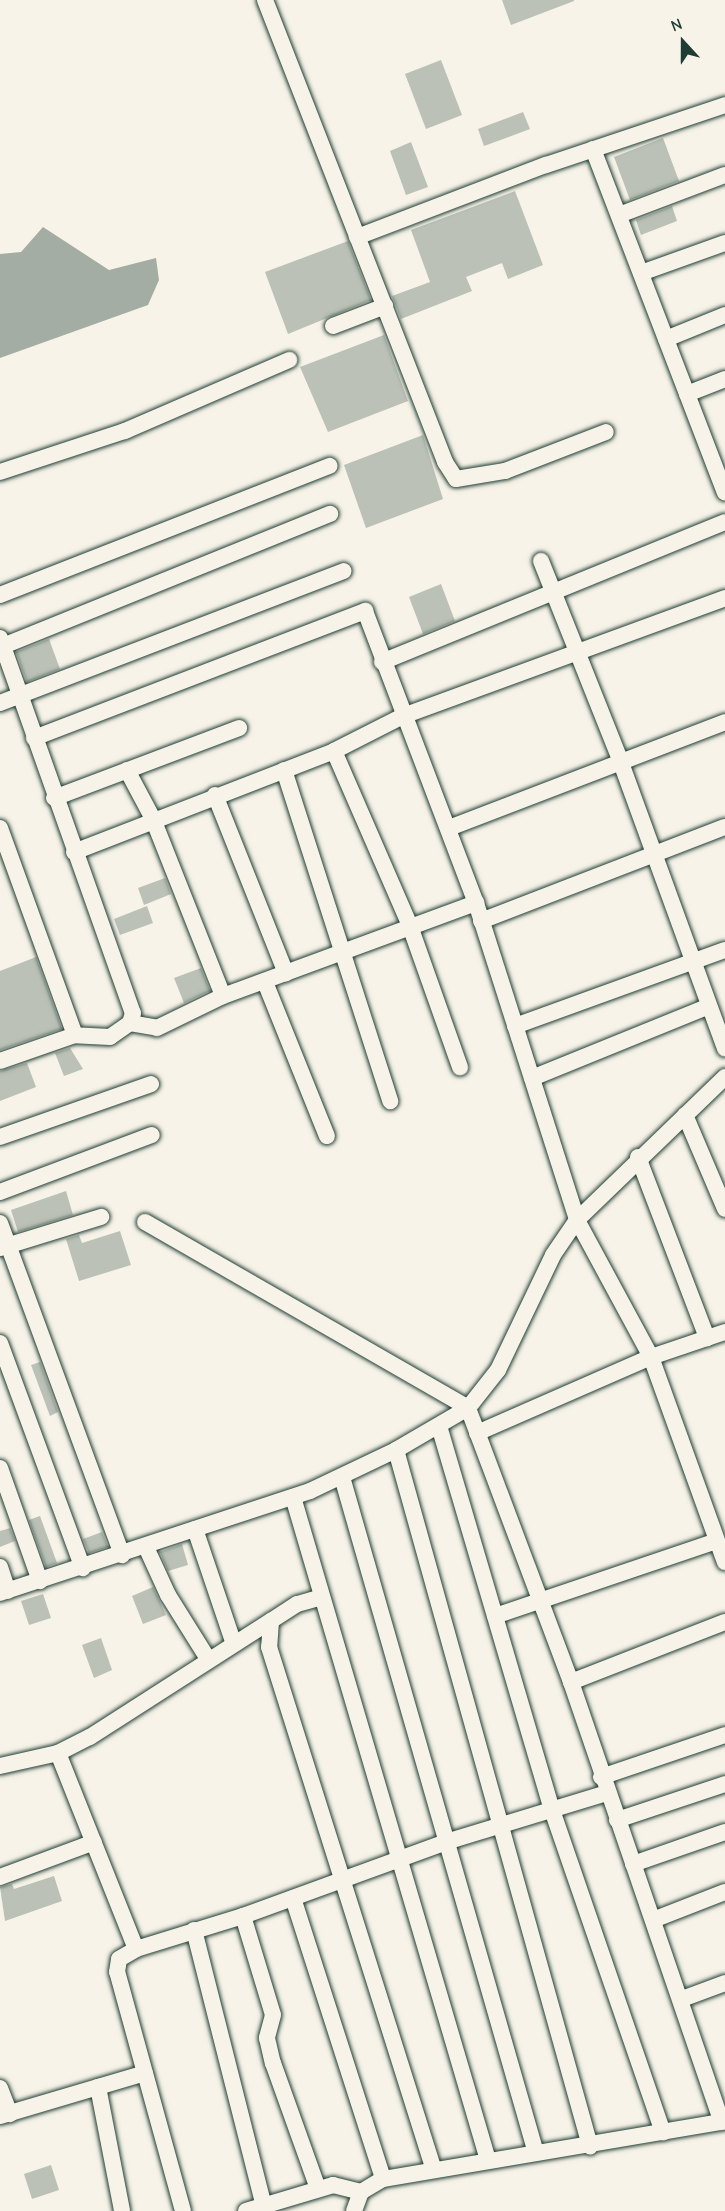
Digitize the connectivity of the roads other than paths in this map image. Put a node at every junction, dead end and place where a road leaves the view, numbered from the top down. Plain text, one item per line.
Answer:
1 (265, 0) edge
2 (725, 105) edge
3 (593, 149) junction
4 (725, 175) edge
5 (619, 215) junction
6 (357, 237) junction
7 (725, 243) edge
8 (641, 273) junction
9 (385, 306) junction
10 (725, 315) edge
11 (333, 326) dead end
12 (666, 339) junction
13 (288, 360) dead end
14 (725, 379) edge
15 (687, 394) junction
16 (606, 432) dead end
17 (718, 452) edge
18 (330, 466) dead end
19 (0, 472) edge
20 (725, 492) edge
21 (330, 514) dead end
22 (725, 522) edge
23 (541, 561) dead end
24 (344, 571) dead end
25 (553, 589) junction
26 (0, 595) edge
27 (725, 598) edge
28 (1, 642) edge
29 (578, 648) junction
30 (382, 662) junction
31 (20, 695) junction
32 (0, 703) edge
33 (403, 716) junction
34 (725, 722) edge
35 (238, 728) dead end
36 (34, 738) junction
37 (334, 751) junction
38 (620, 760) junction
39 (127, 770) junction
40 (284, 770) junction
41 (214, 795) junction
42 (54, 798) junction
43 (153, 819) junction
44 (725, 827) edge
45 (0, 828) edge
46 (449, 828) junction
47 (74, 852) junction
48 (655, 855) junction
49 (476, 903) junction
50 (481, 921) junction
51 (410, 926) junction
52 (725, 950) edge
53 (342, 952) junction
54 (694, 961) junction
55 (286, 973) junction
56 (265, 982) junction
57 (223, 996) junction
58 (709, 1006) junction
59 (130, 1023) junction
60 (515, 1026) junction
61 (75, 1035) junction
62 (725, 1048) edge
63 (0, 1061) edge
64 (460, 1067) dead end
65 (725, 1077) edge
66 (532, 1078) junction
67 (151, 1084) dead end
68 (390, 1101) dead end
69 (685, 1115) junction
70 (152, 1135) dead end
71 (327, 1136) dead end
72 (0, 1137) edge
73 (638, 1157) junction
74 (0, 1192) edge
75 (725, 1209) edge
76 (101, 1217) dead end
77 (577, 1220) junction
78 (145, 1222) dead end
79 (0, 1223) edge
80 (4, 1246) edge
81 (725, 1332) edge
82 (707, 1338) junction
83 (0, 1343) edge
84 (651, 1357) junction
85 (6, 1378) edge
86 (468, 1407) junction
87 (439, 1426) junction
88 (477, 1433) junction
89 (396, 1450) junction
90 (0, 1468) edge
91 (342, 1477) junction
92 (293, 1497) junction
93 (195, 1529) junction
94 (717, 1541) junction
95 (146, 1547) junction
96 (122, 1555) junction
97 (725, 1562) edge
98 (0, 1567) edge
99 (83, 1568) junction
100 (40, 1581) junction
101 (4, 1592) edge
102 (322, 1598) junction
103 (541, 1601) junction
104 (495, 1616) junction
105 (271, 1621) junction
106 (725, 1622) edge
107 (234, 1644) junction
108 (208, 1659) junction
109 (571, 1682) junction
110 (725, 1735) edge
111 (58, 1753) junction
112 (0, 1766) edge
113 (725, 1784) edge
114 (604, 1785) junction
115 (552, 1810) junction
116 (617, 1820) junction
117 (502, 1826) junction
118 (725, 1832) edge
119 (449, 1841) junction
120 (94, 1842) junction
121 (396, 1859) junction
122 (633, 1864) junction
123 (0, 1878) edge
124 (344, 1879) junction
125 (725, 1892) edge
126 (293, 1898) junction
127 (243, 1916) junction
128 (653, 1920) junction
129 (194, 1930) junction
130 (136, 1949) junction
131 (725, 1983) edge
132 (682, 1999) junction
133 (145, 2073) junction
134 (98, 2087) junction
135 (0, 2088) edge
136 (5, 2115) edge
137 (724, 2122) edge
138 (663, 2132) junction
139 (590, 2146) junction
140 (536, 2153) junction
141 (488, 2160) junction
142 (432, 2167) junction
143 (382, 2179) junction
144 (318, 2189) junction
145 (361, 2192) junction
146 (264, 2206) junction
147 (122, 2211) edge
148 (183, 2211) edge
149 (246, 2211) edge
150 (354, 2211) edge

1 - 6 street
2 - 3 street
3 - 5 street
3 - 6 street
4 - 5 street
5 - 8 street
6 - 9 street
7 - 8 street
8 - 12 street
9 - 11 street
9 - 16 street
10 - 12 street
12 - 15 street
13 - 19 street
14 - 15 street
15 - 17 street
17 - 20 street
18 - 26 street
21 - 28 street
22 - 25 street
23 - 25 street
24 - 31 street
25 - 29 street
25 - 30 street
27 - 29 street
28 - 31 street
29 - 33 street
29 - 38 street
30 - 33 street
30 - 36 street
31 - 32 street
31 - 36 street
33 - 37 street
33 - 46 street
34 - 38 street
35 - 39 street
36 - 42 street
37 - 40 street
37 - 51 street
38 - 46 street
38 - 48 street
39 - 42 street
39 - 43 street
40 - 41 street
40 - 53 street
41 - 43 street
41 - 55 street
42 - 47 street
43 - 47 street
43 - 57 street
44 - 48 street
45 - 61 street
46 - 49 street
47 - 59 street
48 - 50 street
48 - 54 street
49 - 50 street
49 - 51 street
50 - 60 street
51 - 53 street
51 - 64 street
52 - 54 street
53 - 55 street
53 - 68 street
54 - 58 street
54 - 60 street
55 - 56 street
56 - 57 street
56 - 71 street
57 - 59 street
58 - 62 street
58 - 66 street
59 - 61 street
60 - 66 street
61 - 63 street
65 - 69 street
66 - 77 street
67 - 72 street
69 - 73 street
69 - 75 street
70 - 74 street
73 - 77 street
73 - 82 street
76 - 80 street
77 - 84 street
77 - 86 street
78 - 86 street
79 - 80 street
80 - 96 street
81 - 82 street
82 - 84 street
83 - 85 street
84 - 88 street
84 - 94 street
85 - 99 street
86 - 87 street
86 - 88 street
87 - 89 street
87 - 104 street
88 - 103 street
89 - 91 street
89 - 117 street
90 - 100 street
91 - 92 street
91 - 119 street
92 - 93 street
92 - 102 street
93 - 95 street
93 - 107 street
94 - 97 street
94 - 103 street
95 - 96 street
95 - 108 street
96 - 99 street
98 - 101 street
99 - 100 street
100 - 101 street
102 - 105 street
102 - 121 street
103 - 104 street
103 - 109 street
104 - 115 street
105 - 107 street
105 - 124 street
106 - 109 street
107 - 108 street
108 - 111 street
109 - 114 street
110 - 114 street
111 - 112 street
111 - 120 street
113 - 116 street
114 - 115 street
114 - 116 street
115 - 117 street
115 - 138 street
116 - 122 street
117 - 119 street
117 - 139 street
118 - 122 street
119 - 121 street
119 - 140 street
120 - 123 street
120 - 130 street
121 - 124 street
121 - 141 street
122 - 128 street
124 - 126 street
124 - 142 street
125 - 128 street
126 - 127 street
126 - 143 street
127 - 129 street
127 - 144 street
128 - 132 street
129 - 130 street
129 - 146 street
130 - 133 street
131 - 132 street
132 - 137 street
133 - 134 street
133 - 148 street
134 - 136 street
134 - 147 street
135 - 136 street
137 - 138 street
138 - 139 street
139 - 140 street
140 - 141 street
141 - 142 street
142 - 143 street
143 - 145 street
144 - 145 street
144 - 146 street
145 - 150 street
146 - 149 street

